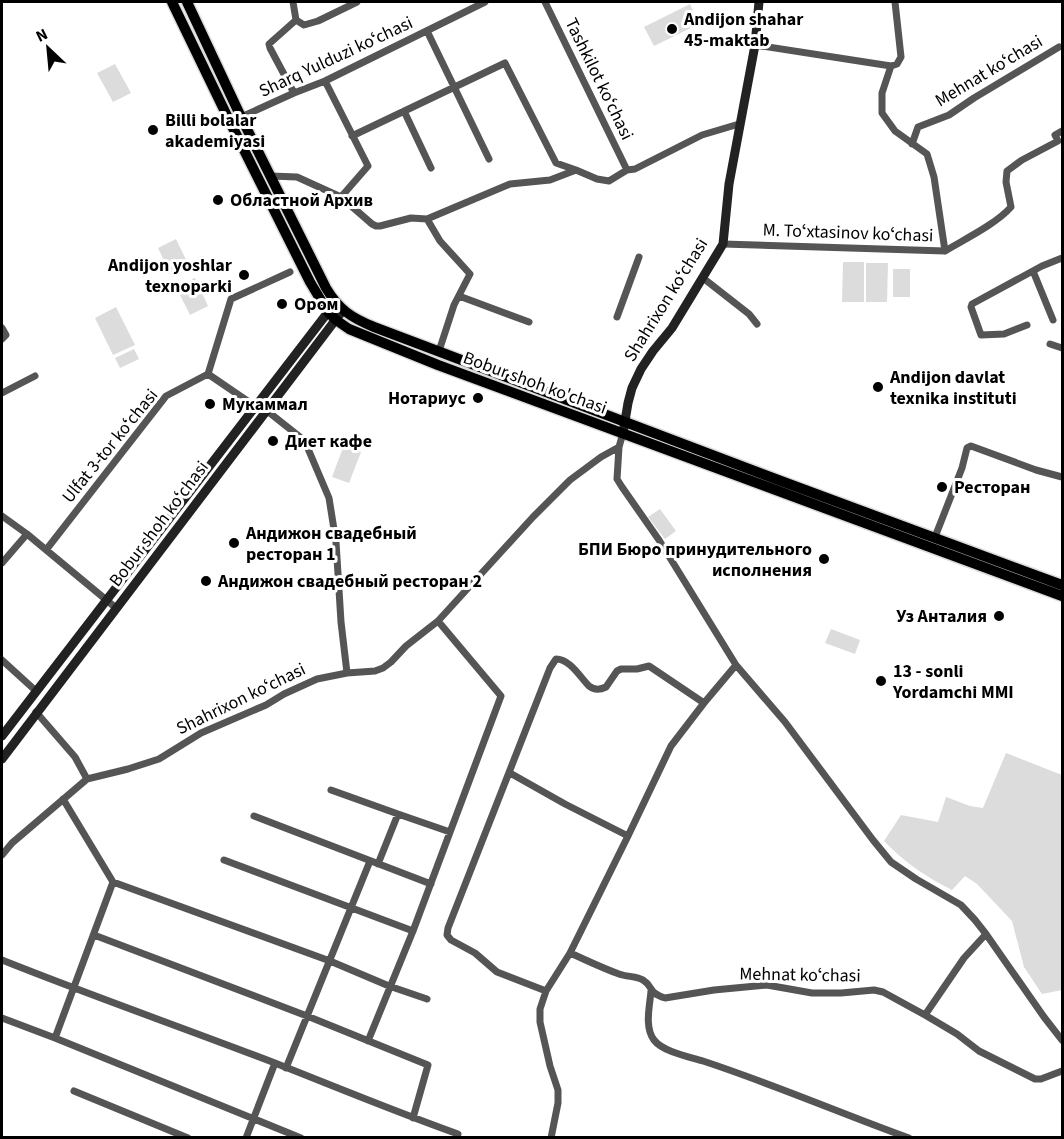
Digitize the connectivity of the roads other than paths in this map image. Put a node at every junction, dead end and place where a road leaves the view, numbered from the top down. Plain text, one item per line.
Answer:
1 (172, 2) edge
2 (187, 2) edge
3 (293, 2) edge
4 (357, 2) edge
5 (485, 2) edge
6 (544, 2) edge
7 (759, 2) edge
8 (895, 2) edge
9 (296, 20) junction
10 (427, 31) junction
11 (755, 45) junction
12 (1059, 47) dead end
13 (891, 66) junction
14 (325, 81) junction
15 (454, 87) junction
16 (294, 93) junction
17 (404, 111) junction
18 (242, 117) junction
19 (230, 123) junction
20 (739, 124) junction
21 (1062, 131) edge
22 (352, 136) junction
23 (912, 144) junction
24 (489, 159) dead end
25 (431, 168) dead end
26 (576, 170) junction
27 (627, 170) junction
28 (271, 177) junction
29 (341, 197) junction
30 (427, 219) junction
31 (723, 244) junction
32 (945, 251) junction
33 (639, 257) dead end
34 (1062, 258) edge
35 (1033, 271) junction
36 (290, 272) dead end
37 (703, 278) junction
38 (459, 296) junction
39 (336, 311) junction
40 (617, 317) dead end
41 (1053, 320) dead end
42 (529, 322) dead end
43 (758, 324) dead end
44 (1027, 325) dead end
45 (2, 328) edge
46 (314, 331) junction
47 (323, 336) junction
48 (2, 339) edge
49 (1050, 344) dead end
50 (1062, 348) edge
51 (439, 351) junction
52 (208, 374) junction
53 (35, 376) dead end
54 (2, 393) edge
55 (255, 406) junction
56 (266, 410) junction
57 (624, 427) junction
58 (619, 447) junction
59 (1062, 477) edge
60 (2, 516) edge
61 (27, 534) junction
62 (935, 537) junction
63 (46, 550) junction
64 (2, 563) edge
65 (1062, 585) edge
66 (1062, 596) edge
67 (107, 601) junction
68 (116, 608) junction
69 (438, 621) junction
70 (2, 660) edge
71 (736, 665) junction
72 (347, 673) junction
73 (36, 691) junction
74 (704, 703) junction
75 (36, 712) junction
76 (2, 736) edge
77 (2, 759) edge
78 (510, 773) junction
79 (87, 778) junction
80 (330, 790) dead end
81 (63, 799) junction
82 (398, 814) junction
83 (254, 816) dead end
84 (450, 832) junction
85 (628, 836) junction
86 (2, 855) edge
87 (224, 860) dead end
88 (374, 863) junction
89 (113, 882) junction
90 (431, 884) junction
91 (352, 907) junction
92 (413, 931) junction
93 (986, 934) junction
94 (94, 935) junction
95 (570, 953) junction
96 (2, 960) edge
97 (330, 961) junction
98 (389, 986) junction
99 (74, 989) junction
100 (546, 991) junction
101 (651, 991) junction
102 (427, 999) dead end
103 (926, 1015) junction
104 (307, 1016) junction
105 (2, 1018) edge
106 (55, 1038) junction
107 (1062, 1040) edge
108 (368, 1041) junction
109 (275, 1063) junction
110 (286, 1068) junction
111 (1062, 1071) edge
112 (74, 1091) dead end
113 (253, 1118) junction
114 (413, 1118) junction
115 (188, 1137) edge
116 (246, 1137) edge
117 (301, 1137) edge
118 (457, 1137) edge
119 (551, 1137) edge
120 (909, 1137) edge

1 - 19 main road, Bobur shoh ko'chasi
2 - 18 main road
3 - 9 street
4 - 9 street
5 - 10 street, Sharq Yulduzi koʻchasi
6 - 27 street, Tashkilot koʻchasi
7 - 11 main road, Shahrixon koʻchasi
8 - 13 street, M. Toʻxtasinov koʻchasi
9 - 16 street
10 - 14 street, Sharq Yulduzi koʻchasi
10 - 15 street
11 - 13 street
11 - 20 main road, Shahrixon koʻchasi
12 - 23 street, Mehnat koʻchasi
13 - 23 street, M. Toʻxtasinov koʻchasi
14 - 16 street, Sharq Yulduzi koʻchasi
14 - 22 street
15 - 17 street
15 - 24 street
15 - 26 street
16 - 18 street, Sharq Yulduzi koʻchasi
17 - 22 street
17 - 25 street
18 - 19 street, Sharq Yulduzi koʻchasi
18 - 28 main road
19 - 39 main road, Bobur shoh ko'chasi
20 - 27 street
20 - 31 main road, Shahrixon koʻchasi
21 - 32 street
22 - 29 street
23 - 32 street, M. Toʻxtasinov koʻchasi
26 - 27 street
26 - 30 street
28 - 29 street
28 - 39 main road
29 - 30 street
30 - 38 street
31 - 32 street, M. Toʻxtasinov koʻchasi
31 - 37 main road, Shahrixon koʻchasi
33 - 40 street
34 - 35 street
35 - 41 street
35 - 44 street
36 - 52 street
37 - 43 street
37 - 57 main road, Shahrixon koʻchasi
38 - 42 street
38 - 51 street
39 - 46 main road, Bobur shoh koʻchasi
39 - 47 main road, Bobur shoh koʻchasi
39 - 51 main road, Bobur shoh ko'chasi
39 - 57 main road, Bobur shoh ko'chasi
45 - 48 street
46 - 47 main road
46 - 55 main road, Bobur shoh koʻchasi
47 - 56 main road, Bobur shoh koʻchasi
49 - 50 street
51 - 57 main road, Bobur shoh ko'chasi
52 - 55 street
52 - 63 street, Ulfat 3-tor koʻchasi
53 - 54 street
55 - 67 main road, Bobur shoh koʻchasi
56 - 68 main road, Bobur shoh koʻchasi
56 - 72 street
57 - 58 street
57 - 62 main road, Bobur shoh ko'chasi
57 - 66 main road, Bobur shoh ko'chasi
58 - 69 street, Shahrixon koʻchasi
58 - 71 street
59 - 62 street
60 - 61 street
61 - 63 street
61 - 64 street
62 - 65 main road, Bobur shoh ko'chasi
63 - 67 street
67 - 68 street
67 - 73 main road, Bobur shoh koʻchasi
68 - 75 main road, Bobur shoh koʻchasi
69 - 72 street, Shahrixon koʻchasi
69 - 84 street
70 - 73 street
71 - 74 street
71 - 93 street
72 - 79 street, Shahrixon koʻchasi
73 - 76 main road, Bobur shoh koʻchasi
74 - 78 street
74 - 85 street
75 - 77 main road, Bobur shoh koʻchasi
75 - 79 street
78 - 85 street
78 - 100 street
79 - 81 street, Shahrixon koʻchasi
80 - 82 street
81 - 86 street, Shahrixon koʻchasi
81 - 89 street
82 - 84 street
82 - 88 street
83 - 88 street
84 - 90 street
85 - 95 street
87 - 91 street
88 - 90 street
88 - 91 street
89 - 94 street
89 - 97 street
90 - 92 street
91 - 92 street
91 - 97 street
92 - 98 street
93 - 103 street
93 - 107 street
94 - 99 street
94 - 104 street
95 - 100 street
95 - 101 street, Mehnat koʻchasi
96 - 99 street
97 - 98 street
97 - 104 street
98 - 102 street
98 - 108 street
99 - 106 street
99 - 109 street
100 - 119 street
101 - 103 street, Mehnat koʻchasi
101 - 120 street
103 - 111 street, Mehnat koʻchasi
104 - 108 street
104 - 110 street
105 - 106 street
106 - 113 street
108 - 114 street
109 - 110 street
109 - 113 street
110 - 114 street
112 - 115 street
113 - 116 street
113 - 117 street
114 - 118 street

